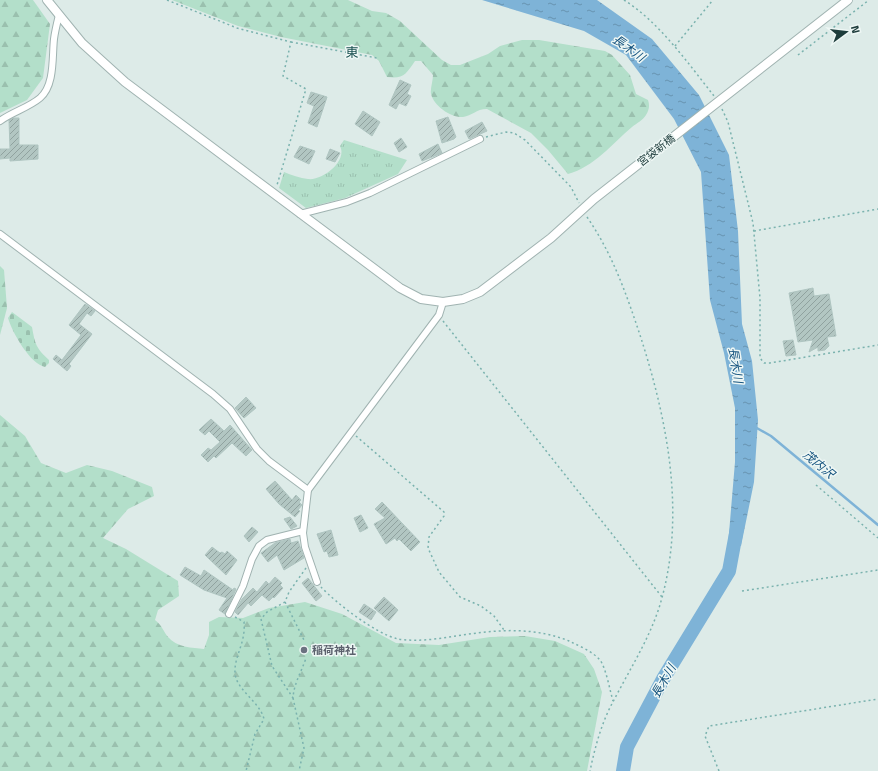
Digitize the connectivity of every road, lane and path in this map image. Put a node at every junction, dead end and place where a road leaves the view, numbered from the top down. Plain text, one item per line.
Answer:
1 (47, 0) edge
2 (167, 0) edge
3 (624, 0) edge
4 (713, 0) edge
5 (848, 0) edge
6 (869, 0) edge
7 (59, 15) junction
8 (291, 42) junction
9 (675, 46) junction
10 (798, 55) dead end
11 (377, 58) dead end
12 (718, 102) junction
13 (0, 121) edge
14 (480, 139) joint
15 (274, 195) junction
16 (878, 209) edge
17 (582, 211) junction
18 (300, 214) junction
19 (754, 230) junction
20 (0, 234) edge
21 (443, 302) junction
22 (439, 315) junction
23 (878, 345) edge
24 (352, 432) junction
25 (816, 485) dead end
26 (308, 490) junction
27 (303, 531) junction
28 (878, 538) edge
29 (310, 562) junction
30 (878, 570) edge
31 (317, 582) joint
32 (742, 592) dead end
33 (662, 597) junction
34 (285, 602) junction
35 (229, 614) joint
36 (504, 630) junction
37 (304, 640) dead end
38 (306, 658) dead end
39 (293, 698) junction
40 (878, 699) edge
41 (613, 701) junction
42 (246, 771) edge
43 (299, 771) edge
44 (590, 771) edge
45 (719, 771) edge

1 - 7 street, 宮袋新橋
2 - 8 path
3 - 9 path
4 - 9 path
5 - 12 street, 宮袋新橋
6 - 10 path
7 - 13 street
7 - 15 street, 宮袋新橋
8 - 11 path
8 - 15 path
9 - 12 path
12 - 17 street, 宮袋新橋
12 - 19 path
14 - 17 path
14 - 18 street
15 - 18 street, 宮袋新橋
16 - 19 path
17 - 21 street, 宮袋新橋
17 - 33 path
18 - 21 street, 宮袋新橋
19 - 23 path
20 - 26 street
21 - 22 street
22 - 24 street
22 - 33 path
24 - 26 street
24 - 36 path
25 - 28 path
26 - 27 street
27 - 29 street
27 - 35 street
29 - 31 street
29 - 34 path
30 - 32 path
31 - 36 path
33 - 41 path
34 - 37 path
34 - 39 path
35 - 42 path
36 - 41 path
38 - 39 path
39 - 43 path
40 - 45 path
41 - 44 path

